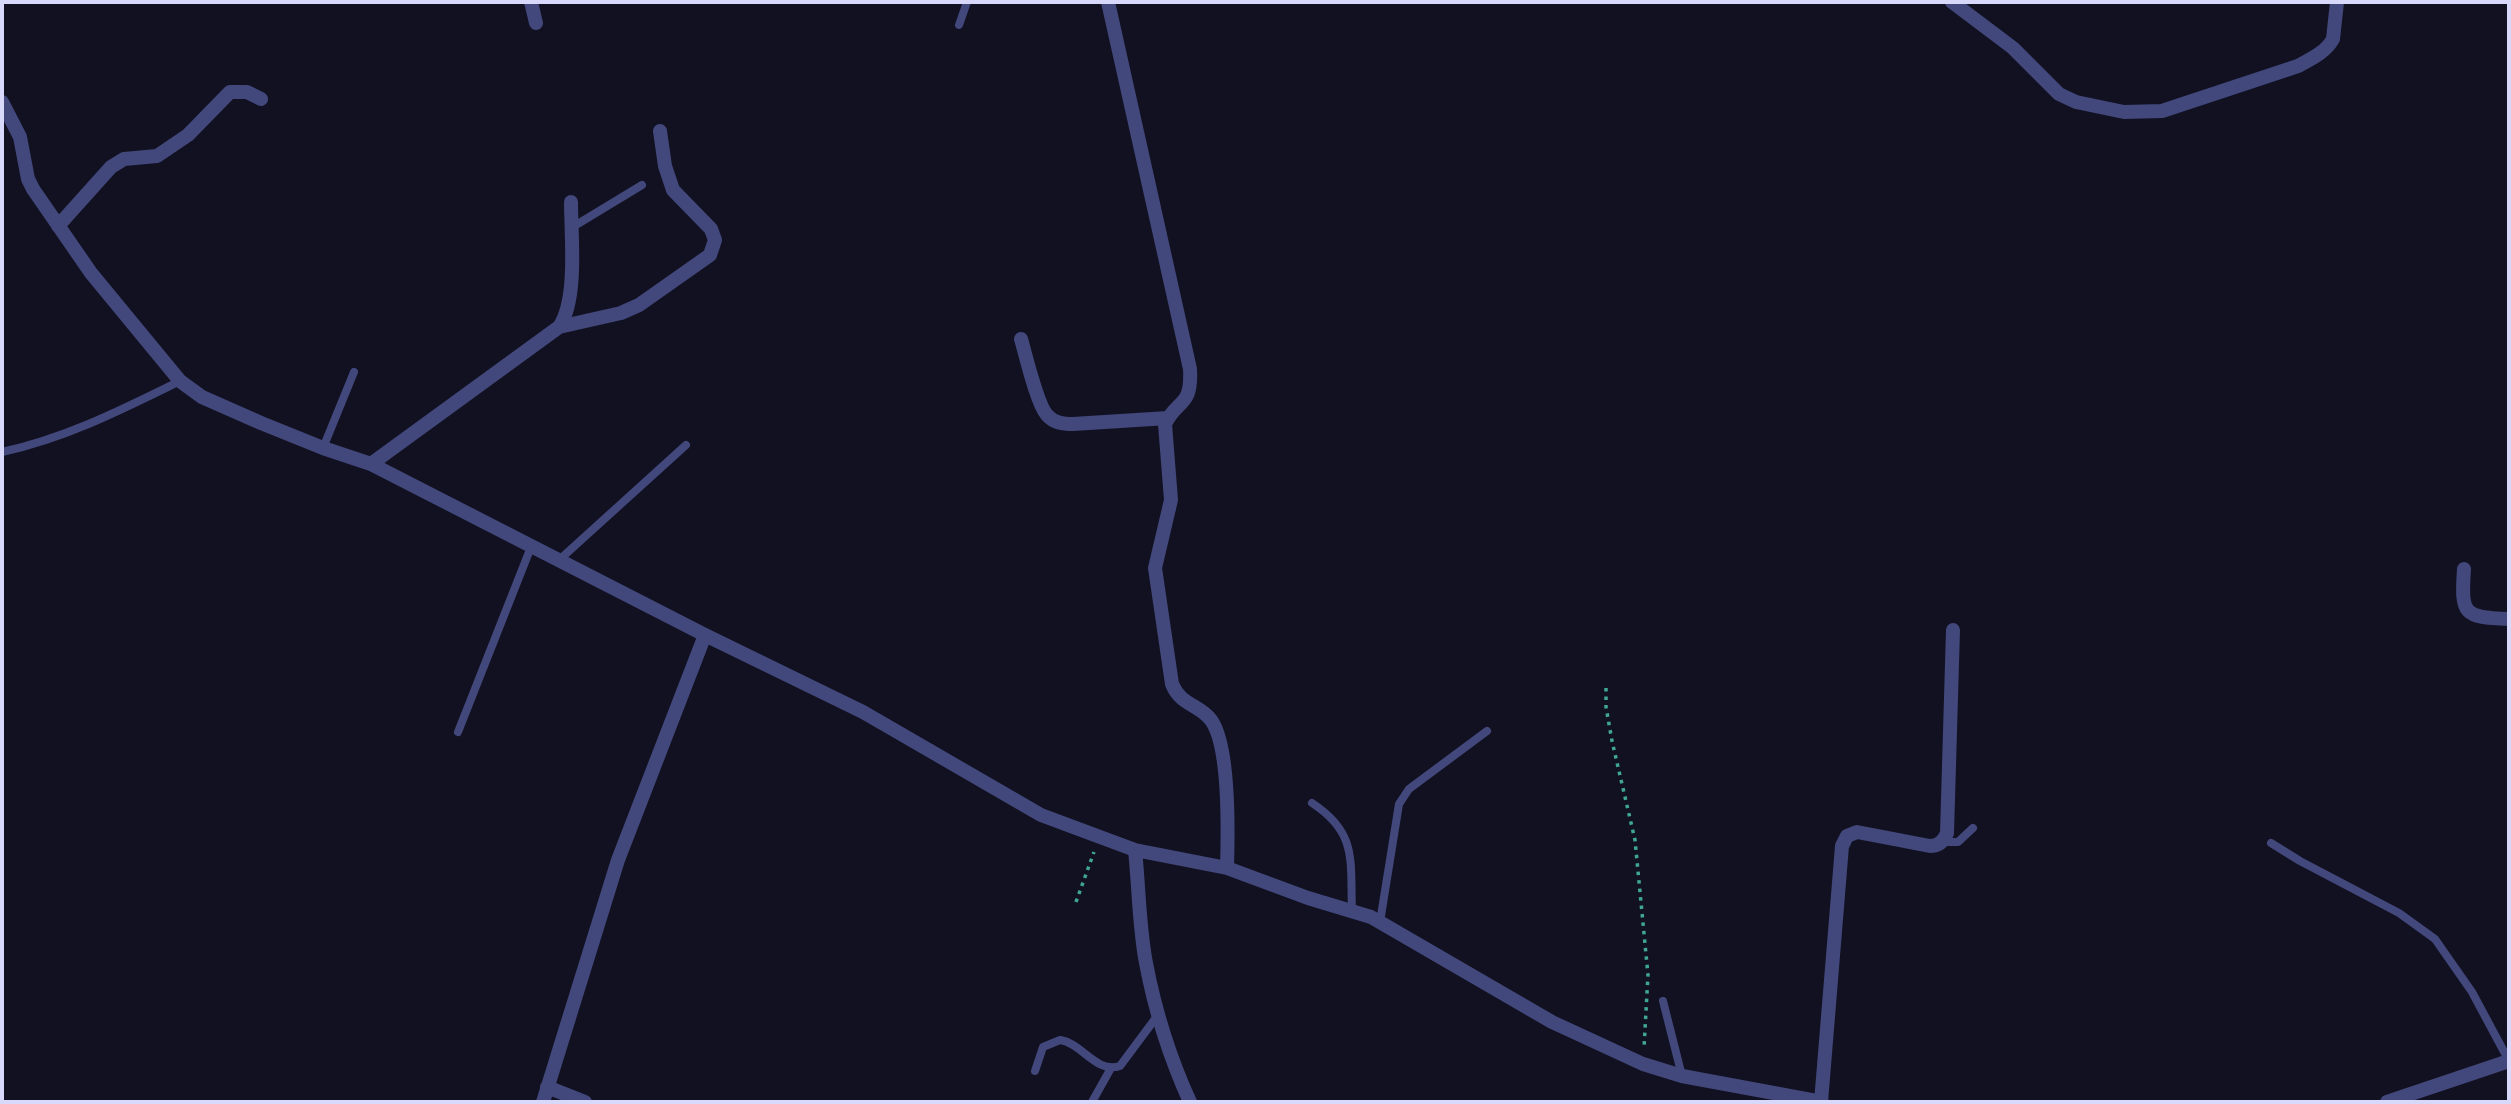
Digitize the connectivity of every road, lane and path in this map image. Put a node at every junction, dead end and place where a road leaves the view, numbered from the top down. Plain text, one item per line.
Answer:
1 (531, 2) edge
2 (967, 2) edge
3 (1108, 2) edge
4 (1952, 2) edge
5 (2337, 2) edge
6 (536, 23) dead end
7 (959, 24) dead end
8 (261, 99) dead end
9 (2, 102) edge
10 (660, 131) dead end
11 (642, 185) dead end
12 (570, 202) dead end
13 (58, 226) junction
14 (571, 228) junction
15 (559, 327) junction
16 (1021, 339) dead end
17 (355, 372) dead end
18 (180, 382) junction
19 (1168, 418) junction
20 (686, 444) dead end
21 (323, 448) junction
22 (2, 452) edge
23 (372, 464) junction
24 (531, 547) junction
25 (558, 561) junction
26 (2464, 569) dead end
27 (2509, 619) edge
28 (1953, 630) dead end
29 (705, 635) junction
30 (1606, 688) dead end
31 (1487, 731) dead end
32 (458, 732) dead end
33 (1312, 803) dead end
34 (1973, 828) dead end
35 (1099, 837) junction
36 (1942, 842) junction
37 (2271, 843) dead end
38 (1135, 850) junction
39 (1227, 868) junction
40 (1076, 902) dead end
41 (1352, 911) junction
42 (1380, 922) junction
43 (1663, 1001) dead end
44 (1158, 1015) junction
45 (2509, 1061) edge
46 (1643, 1064) junction
47 (1111, 1068) junction
48 (1035, 1071) dead end
49 (1682, 1076) junction
50 (547, 1087) junction
51 (543, 1102) edge
52 (585, 1102) edge
53 (1092, 1102) edge
54 (1190, 1102) edge
55 (1821, 1102) edge
56 (2387, 1102) edge

1 - 6 street
2 - 7 lane
3 - 19 street
4 - 5 street
8 - 13 street
9 - 13 street
10 - 15 street
11 - 14 lane
12 - 14 street
13 - 18 street
14 - 15 street
15 - 23 street
16 - 19 street
17 - 21 lane
18 - 21 street
18 - 22 lane
19 - 39 street
20 - 25 lane
21 - 23 street
23 - 24 street
24 - 25 street
24 - 32 lane
25 - 29 street
26 - 27 street
28 - 36 street
29 - 35 street
29 - 50 street
30 - 46 path
31 - 42 lane
33 - 41 lane
34 - 36 lane
35 - 38 street
35 - 40 path
36 - 55 street
37 - 45 lane
38 - 39 street
38 - 44 street
39 - 41 street
41 - 42 street
42 - 46 street
43 - 49 lane
44 - 47 lane
44 - 54 street
45 - 56 street
46 - 49 street
47 - 48 lane
47 - 53 lane
49 - 55 street
50 - 51 street
50 - 52 street

